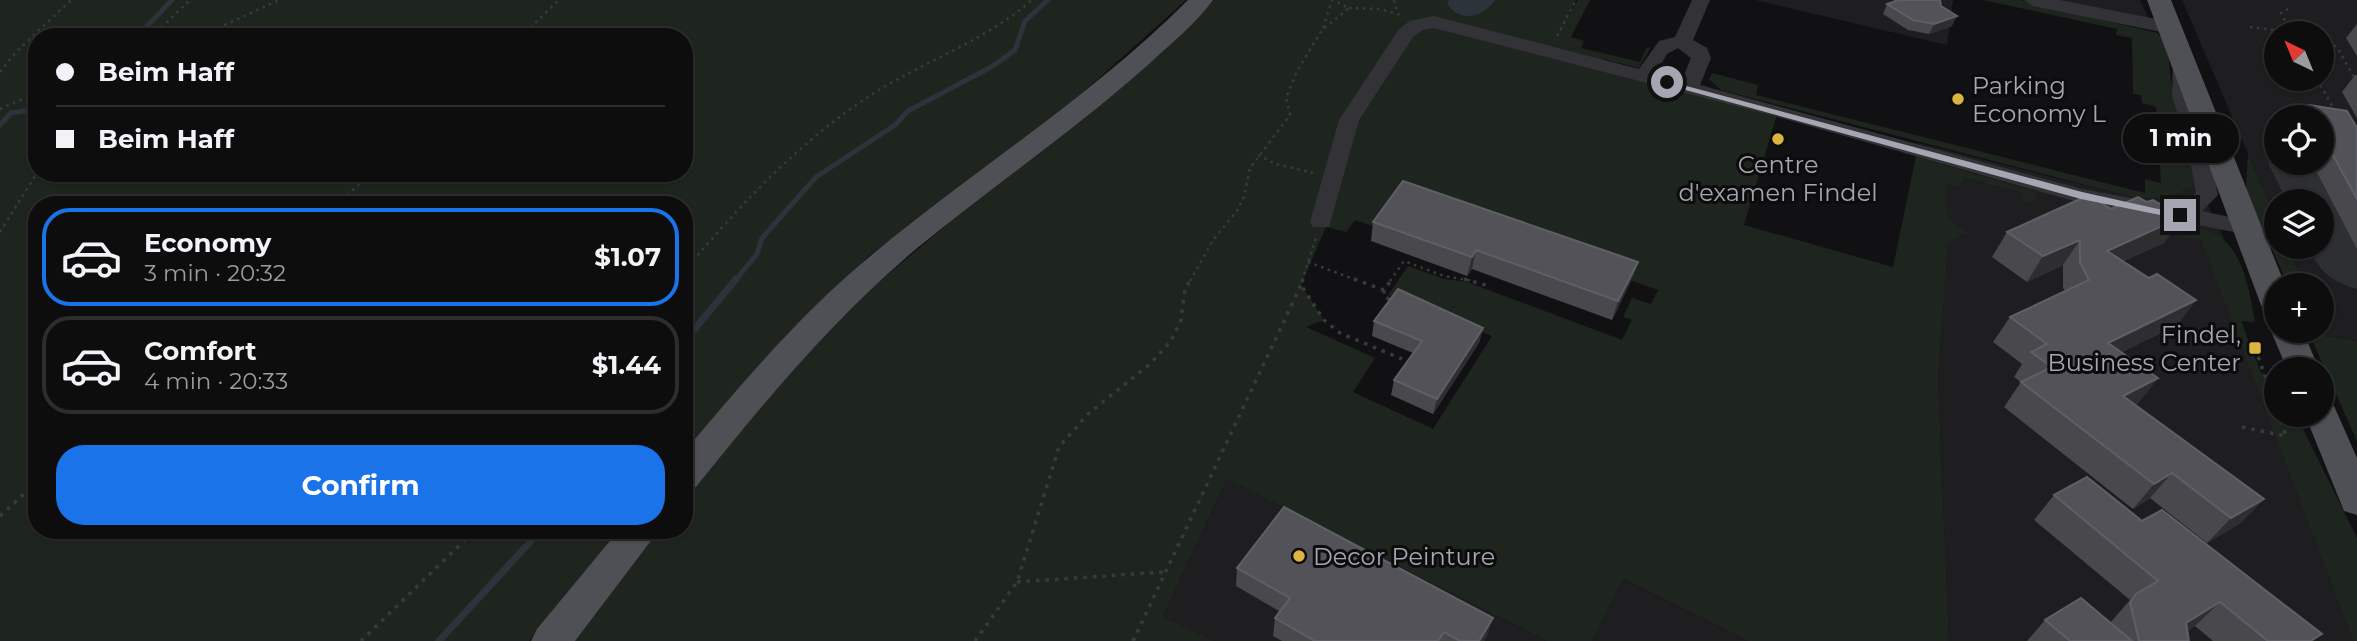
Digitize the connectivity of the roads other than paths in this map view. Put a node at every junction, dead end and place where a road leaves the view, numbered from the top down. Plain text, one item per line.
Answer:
1 (1201, 0) edge
2 (1701, 0) edge
3 (2033, 0) edge
4 (2159, 0) edge
5 (2171, 28) junction
6 (1682, 43) junction
7 (2183, 58) junction
8 (1645, 76) junction
9 (1689, 88) junction
10 (2166, 213) junction
11 (1321, 222) road end
12 (2245, 227) junction
13 (2264, 273) edge
14 (2327, 427) edge
15 (693, 466) edge
16 (2357, 500) edge
17 (634, 539) edge
18 (551, 641) edge

1 - 15 main road
2 - 6 street
3 - 5 street
4 - 5 main road
5 - 7 main road
6 - 8 street
6 - 9 street
7 - 10 street
7 - 12 main road
8 - 9 street
8 - 11 street
9 - 10 street
10 - 12 street
12 - 13 main road
14 - 16 main road
17 - 18 main road

